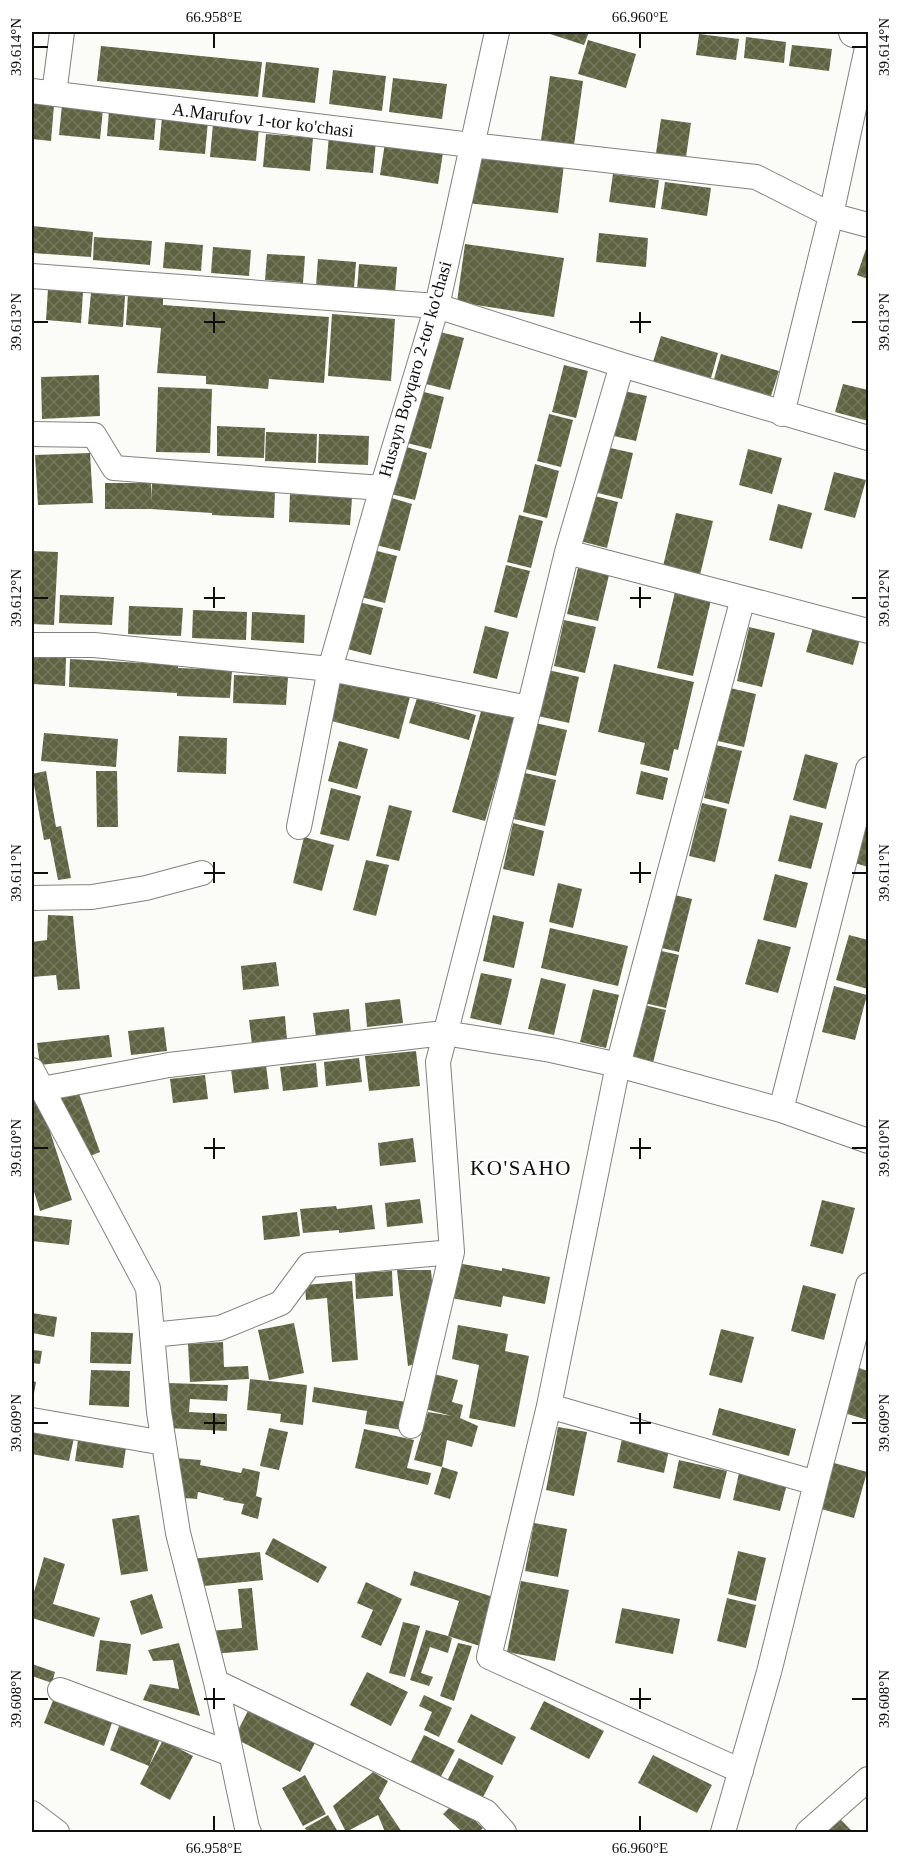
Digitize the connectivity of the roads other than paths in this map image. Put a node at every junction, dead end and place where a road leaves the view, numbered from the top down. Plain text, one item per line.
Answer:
1 (62, 32) edge
2 (497, 32) edge
3 (854, 32) edge
4 (868, 35) edge
5 (868, 43) edge
6 (43, 93) edge
7 (471, 145) junction
8 (831, 215) junction
9 (868, 225) edge
10 (32, 276) edge
11 (437, 306) junction
12 (622, 365) junction
13 (782, 414) junction
14 (32, 434) edge
15 (868, 438) edge
16 (382, 488) junction
17 (567, 552) junction
18 (743, 598) junction
19 (868, 631) edge
20 (32, 645) edge
21 (330, 669) junction
22 (529, 708) junction
23 (868, 769) edge
24 (298, 827) dead end
25 (202, 873) dead end
26 (32, 898) edge
27 (444, 1032) junction
28 (618, 1065) junction
29 (37, 1080) edge
30 (781, 1110) junction
31 (868, 1141) edge
32 (452, 1252) junction
33 (868, 1285) edge
34 (152, 1335) junction
35 (549, 1406) junction
36 (32, 1420) edge
37 (411, 1425) dead end
38 (164, 1443) junction
39 (816, 1483) junction
40 (216, 1682) junction
41 (60, 1690) dead end
42 (231, 1754) junction
43 (741, 1772) junction
44 (868, 1779) edge
45 (32, 1813) edge
46 (57, 1833) edge
47 (249, 1833) edge
48 (504, 1833) edge
49 (723, 1833) edge
50 (808, 1833) edge

1 - 6 street, A.Marufov 1-tor ko'chasi
2 - 7 street, Husayn Boyqaro 2-tor ko'chasi
3 - 4 main road
5 - 8 street
6 - 7 street, A.Marufov 1-tor ko'chasi
7 - 8 street, A.Marufov 1-tor ko'chasi
7 - 11 street, Husayn Boyqaro 2-tor ko'chasi
8 - 9 street, A.Marufov 1-tor ko'chasi
8 - 13 street
10 - 11 street
11 - 12 street
11 - 16 street, Husayn Boyqaro 2-tor ko'chasi
12 - 13 street
12 - 17 street
13 - 15 street
14 - 16 street
16 - 21 street, Husayn Boyqaro 2-tor ko'chasi
17 - 18 street
17 - 22 street
18 - 19 street
18 - 28 street
20 - 21 street
21 - 22 street
21 - 24 street, Husayn Boyqaro 2-tor ko'chasi
22 - 27 street
23 - 30 street
25 - 26 street
27 - 28 street
27 - 29 street
27 - 32 street
28 - 30 street
28 - 35 street
29 - 34 street
30 - 31 street
32 - 34 street
32 - 37 street
33 - 39 street
34 - 38 street
35 - 39 street
35 - 43 street
36 - 38 street
38 - 40 street
39 - 43 street
40 - 42 street
40 - 48 street
41 - 42 street
42 - 47 street
43 - 49 street
44 - 50 street
45 - 46 street

